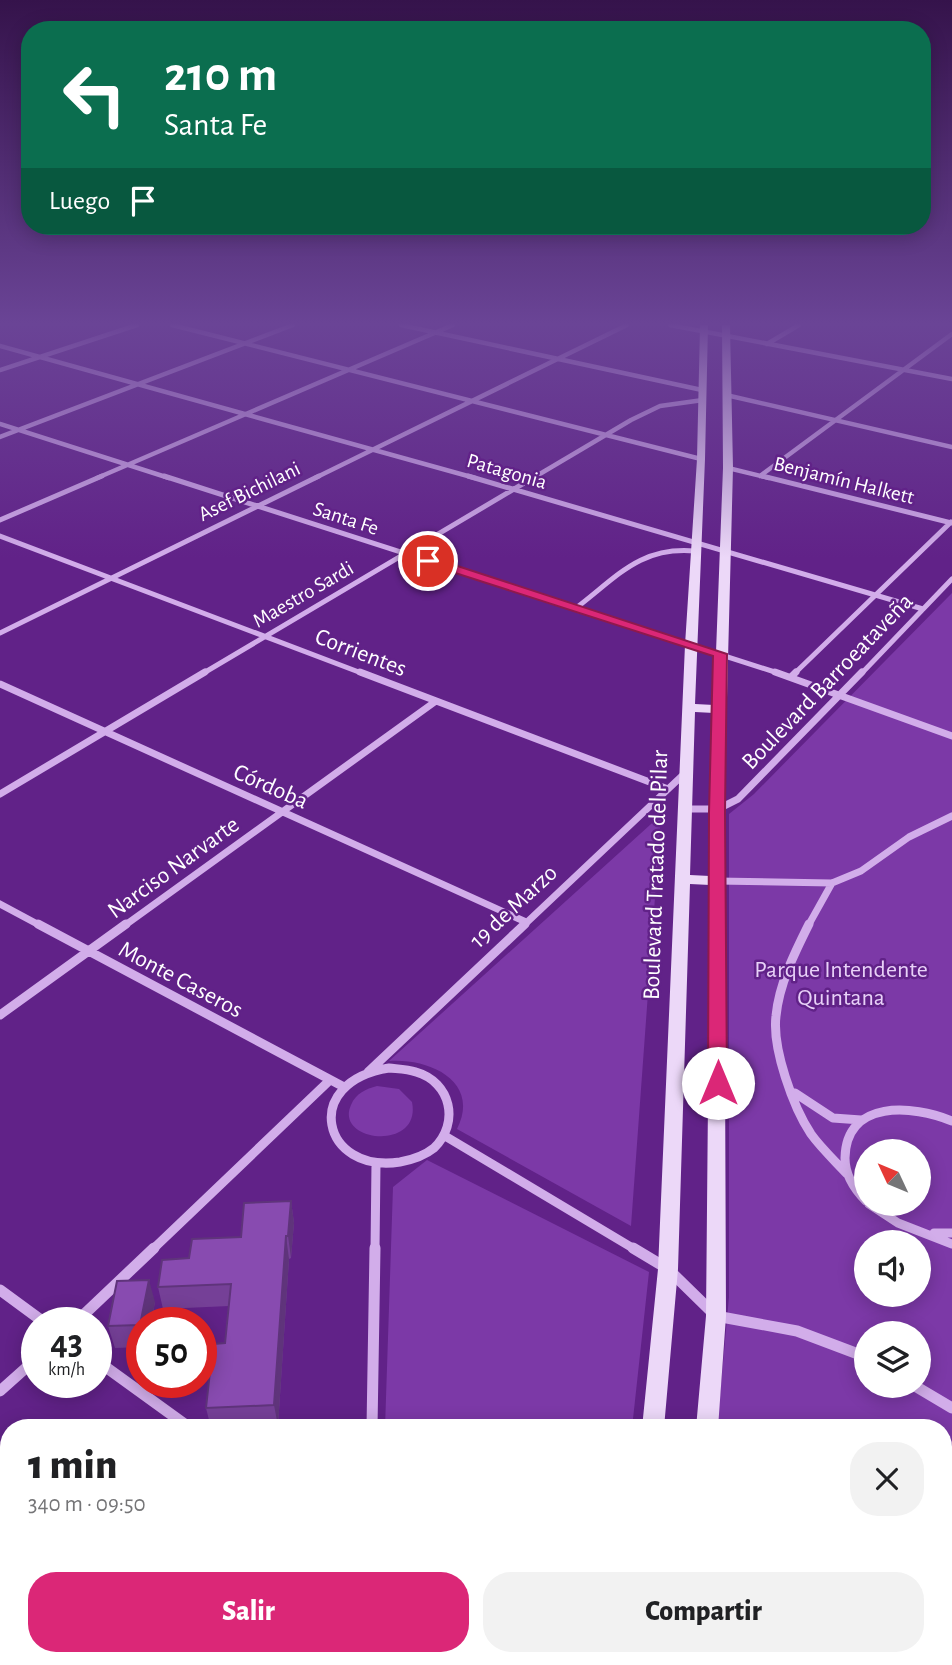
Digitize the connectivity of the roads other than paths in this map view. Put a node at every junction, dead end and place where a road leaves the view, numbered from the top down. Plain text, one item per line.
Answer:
1 (90, 403) edge
2 (204, 403) edge
3 (270, 403) edge
4 (464, 403) edge
5 (485, 403) edge
6 (673, 403) edge
7 (702, 403) edge
8 (726, 403) edge
9 (758, 403) edge
10 (859, 403) edge
11 (244, 414) junction
12 (834, 421) junction
13 (0, 424) edge
14 (19, 430) junction
15 (606, 435) junction
16 (0, 437) edge
17 (952, 447) edge
18 (370, 449) junction
19 (701, 459) junction
20 (127, 464) junction
21 (728, 468) junction
22 (760, 476) junction
23 (514, 489) junction
24 (256, 505) junction
25 (0, 520) edge
26 (952, 522) edge
27 (0, 536) edge
28 (696, 547) junction
29 (725, 551) junction
30 (404, 553) junction
31 (109, 577) junction
32 (952, 579) edge
33 (876, 595) junction
34 (576, 608) junction
35 (923, 609) junction
36 (0, 633) edge
37 (263, 635) junction
38 (691, 645) junction
39 (720, 654) junction
40 (790, 677) junction
41 (0, 684) edge
42 (841, 694) junction
43 (436, 701) junction
44 (689, 708) junction
45 (719, 709) junction
46 (104, 732) junction
47 (952, 736) edge
48 (687, 771) junction
49 (668, 789) junction
50 (0, 793) edge
51 (686, 809) junction
52 (283, 812) junction
53 (717, 812) junction
54 (952, 816) edge
55 (683, 879) junction
56 (717, 881) junction
57 (832, 883) junction
58 (0, 904) edge
59 (526, 922) junction
60 (88, 952) junction
61 (0, 1015) edge
62 (368, 1072) junction
63 (330, 1080) junction
64 (344, 1087) junction
65 (794, 1092) junction
66 (861, 1120) junction
67 (952, 1121) edge
68 (445, 1136) junction
69 (376, 1163) junction
70 (847, 1174) junction
71 (854, 1187) edge
72 (887, 1216) edge
73 (917, 1230) edge
74 (931, 1233) edge
75 (952, 1233) edge
76 (931, 1234) edge
77 (952, 1244) edge
78 (668, 1269) junction
79 (0, 1290) edge
80 (23, 1307) edge
81 (92, 1307) edge
82 (716, 1316) junction
83 (854, 1352) edge
84 (21, 1372) edge
85 (112, 1372) edge
86 (0, 1391) edge
87 (931, 1396) edge
88 (952, 1408) edge
89 (178, 1419) edge
90 (372, 1419) edge
91 (654, 1419) edge
92 (708, 1419) edge

1 - 14 street
2 - 11 street, Patagonia
3 - 11 street
4 - 18 street, Asef Bichilani
5 - 15 street
6 - 15 street, Maestro Sardi
7 - 19 main road, Boulevard Tratado del Pilar
8 - 21 main road
9 - 12 street
10 - 12 street
11 - 18 street, Patagonia
11 - 20 street
12 - 17 street
12 - 22 street
13 - 14 street, Santa Fe
14 - 16 street
14 - 20 street, Santa Fe
15 - 19 street
15 - 23 street, Maestro Sardi
18 - 23 street, Patagonia
18 - 24 street, Asef Bichilani
19 - 28 main road, Boulevard Tratado del Pilar
20 - 24 street, Santa Fe
20 - 25 street
21 - 22 street, Benjamín Halkett
21 - 29 main road
22 - 26 street, Benjamín Halkett
23 - 28 street, Patagonia
23 - 30 street, Maestro Sardi
24 - 30 street, Santa Fe
24 - 31 street, Asef Bichilani
26 - 33 street
27 - 31 street, Corrientes
28 - 29 street, Patagonia
28 - 34 street
28 - 38 main road, Boulevard Tratado del Pilar
29 - 33 street, Patagonia
29 - 39 main road
30 - 34 street, Santa Fe
30 - 37 street, Maestro Sardi
31 - 36 street, Asef Bichilani
31 - 37 street, Corrientes
32 - 35 street, Boulevard Barroeataveña
33 - 35 street, Patagonia
33 - 40 street
34 - 38 street, Santa Fe
35 - 42 street, Boulevard Barroeataveña
37 - 43 street, Corrientes
37 - 46 street, Maestro Sardi
38 - 39 street, Santa Fe
38 - 44 main road, Boulevard Tratado del Pilar
39 - 40 street, Santa Fe
39 - 45 main road
40 - 42 street, Santa Fe
41 - 46 street, Córdoba
42 - 47 street, Santa Fe
42 - 53 street, Boulevard Barroeataveña
43 - 49 street, Corrientes
43 - 52 street, Narciso Narvarte
44 - 45 main road
44 - 48 main road, Boulevard Tratado del Pilar
45 - 53 main road
46 - 50 street, Maestro Sardi
46 - 52 street, Córdoba
48 - 49 street, 19 de Marzo
48 - 51 main road, Boulevard Tratado del Pilar
49 - 59 street, 19 de Marzo
51 - 53 street
51 - 55 main road, Boulevard Tratado del Pilar
52 - 59 street, Córdoba
52 - 60 street, Narciso Narvarte
53 - 56 main road
54 - 57 street
55 - 56 main road
55 - 78 main road, Boulevard Tratado del Pilar
56 - 57 street
56 - 82 main road
57 - 65 street
58 - 60 street, Monte Caseros
59 - 62 street, 19 de Marzo
60 - 61 street, Narciso Narvarte
60 - 63 street, Monte Caseros
62 - 64 street
62 - 68 street
63 - 64 street, Monte Caseros
63 - 81 street
64 - 69 street
65 - 66 street
65 - 70 street
66 - 67 street
66 - 70 street
68 - 69 street
68 - 78 street
69 - 90 street
70 - 71 street
72 - 73 street
74 - 75 street
76 - 77 street
78 - 82 street
78 - 91 main road, Boulevard Tratado del Pilar
79 - 80 street
82 - 83 street
82 - 92 main road
84 - 86 street
85 - 89 street
87 - 88 street

